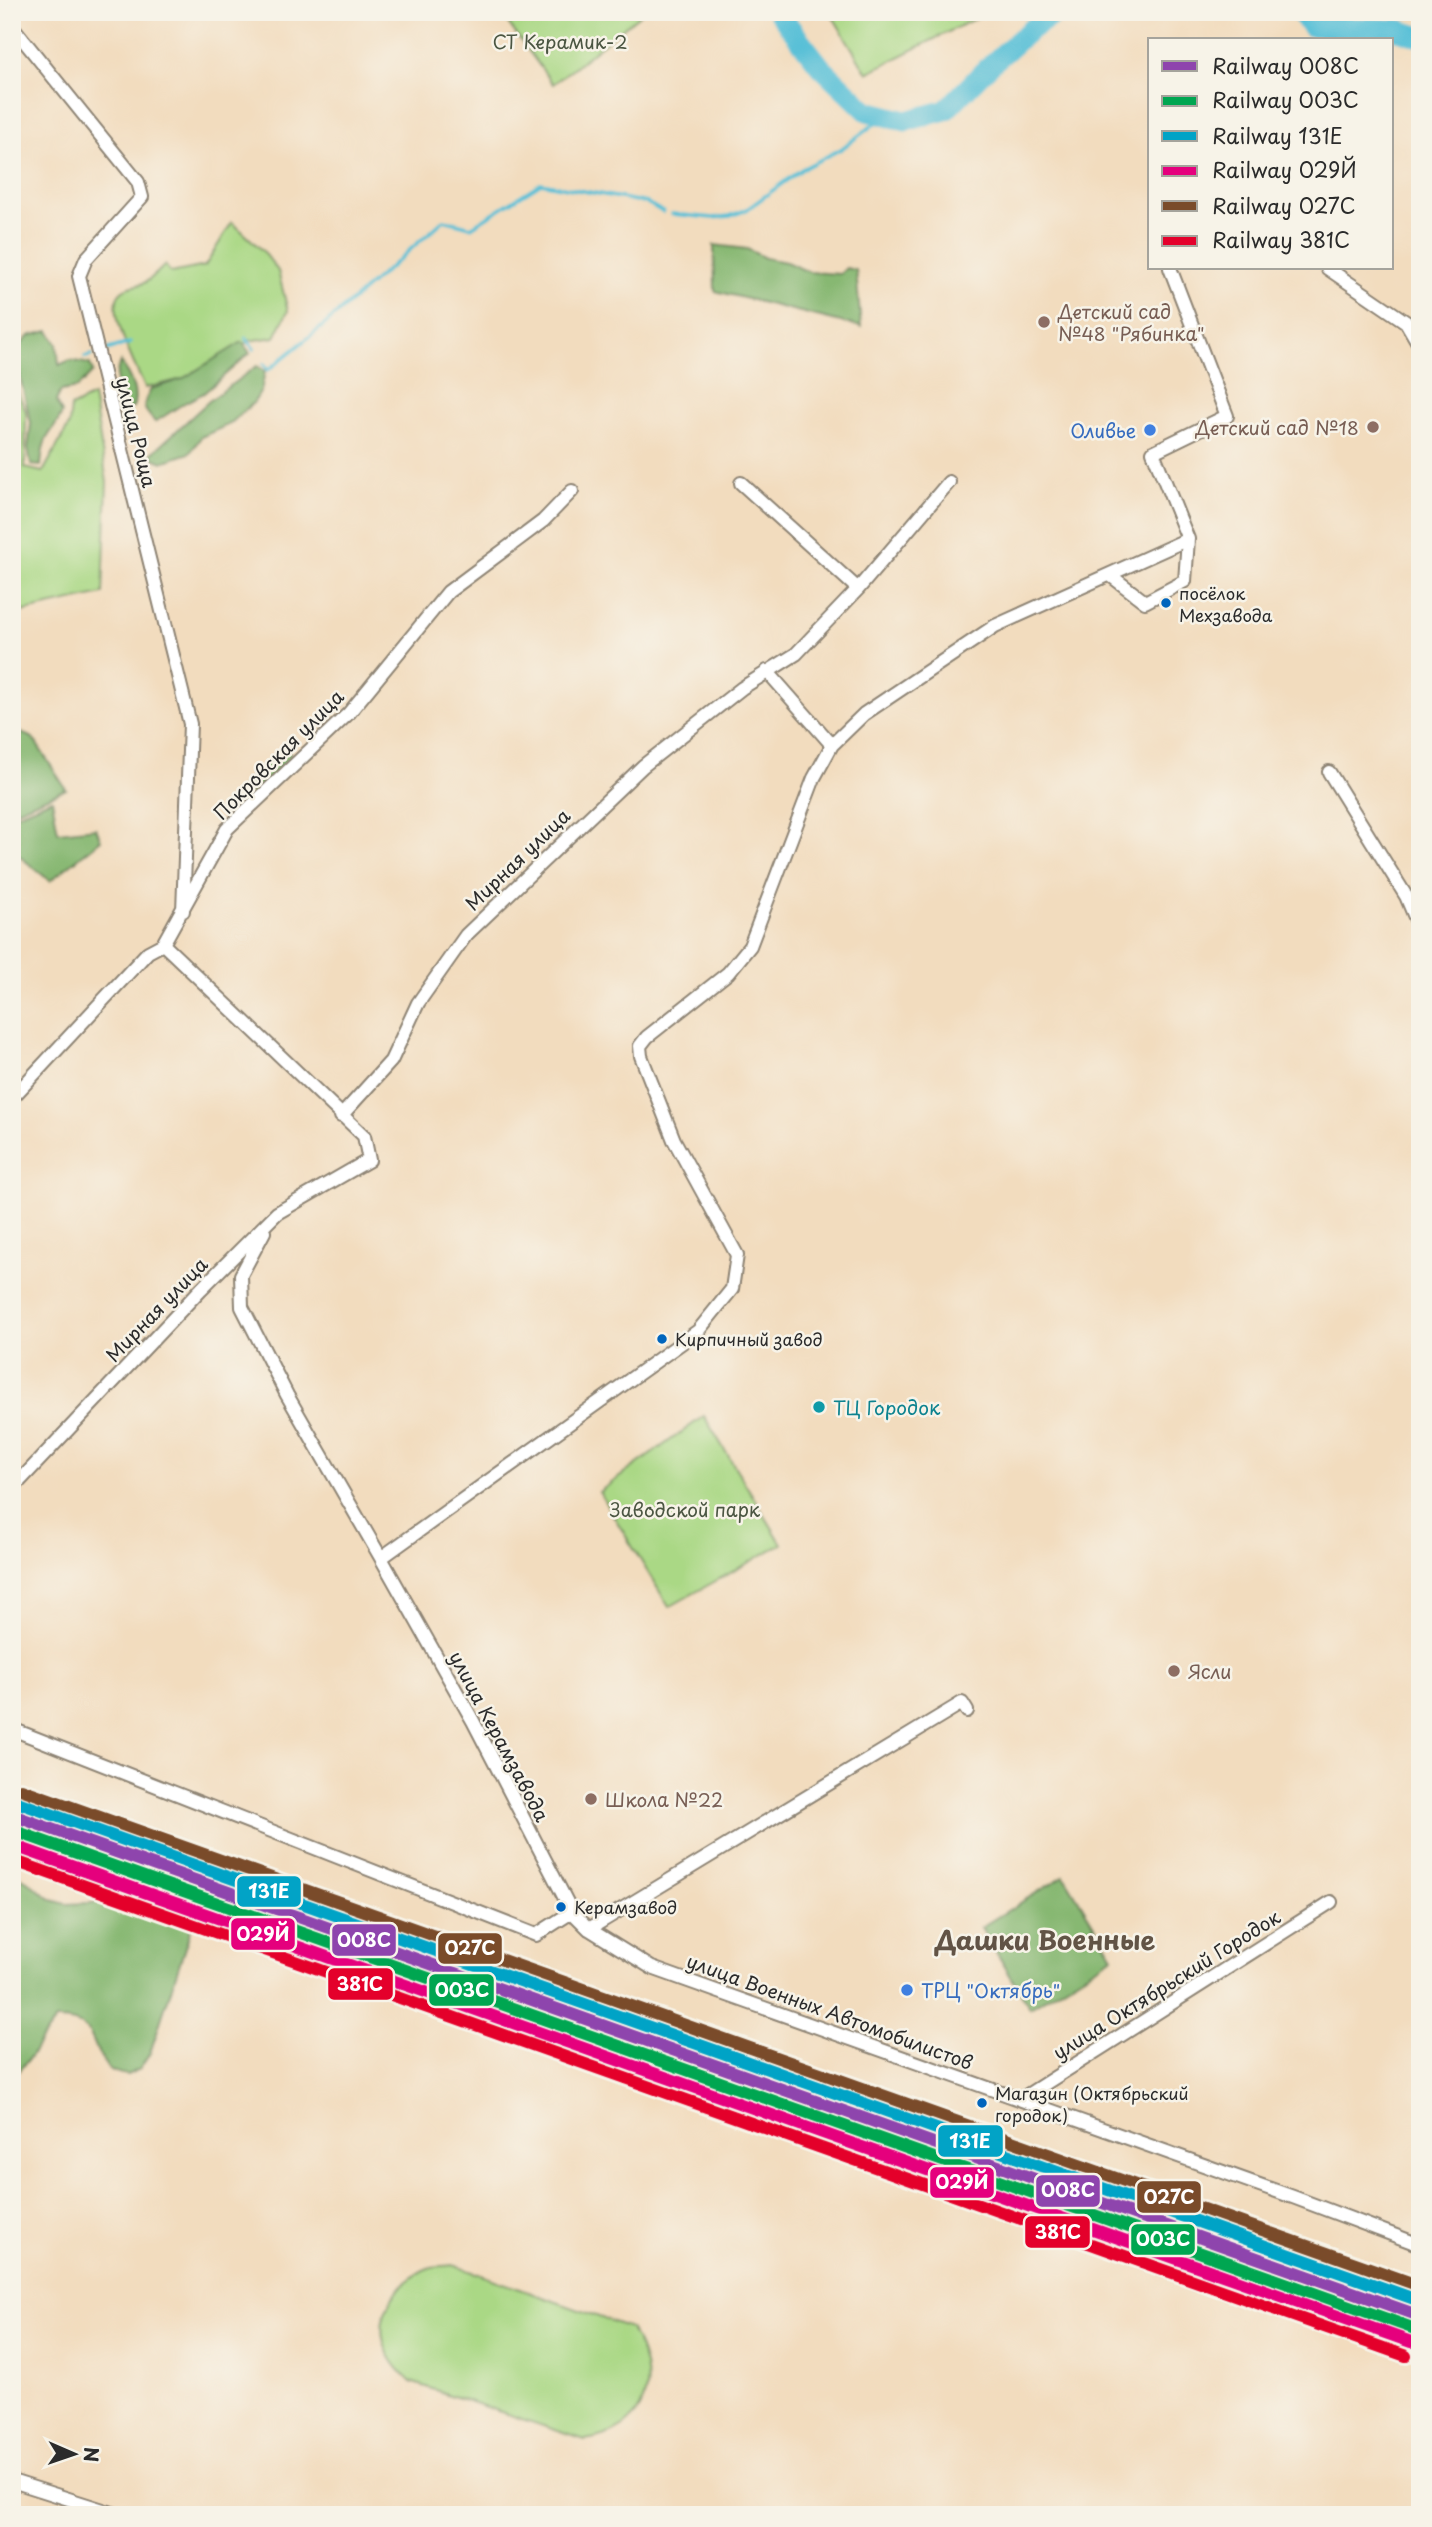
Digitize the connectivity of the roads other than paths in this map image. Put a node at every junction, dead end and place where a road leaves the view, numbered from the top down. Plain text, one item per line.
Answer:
1 (12, 26) edge
2 (1171, 270) edge
3 (1330, 270) edge
4 (1420, 346) edge
5 (949, 482) dead end
6 (741, 483) dead end
7 (572, 491) dead end
8 (1188, 539) junction
9 (1110, 575) junction
10 (858, 589) junction
11 (767, 671) junction
12 (832, 745) junction
13 (1329, 772) dead end
14 (183, 911) junction
15 (1420, 929) edge
16 (163, 944) junction
17 (12, 1098) edge
18 (341, 1116) junction
19 (270, 1220) junction
20 (12, 1489) edge
21 (381, 1558) junction
22 (967, 1711) dead end
23 (12, 1729) edge
24 (1331, 1902) dead end
25 (572, 1912) junction
26 (589, 1929) junction
27 (1021, 2099) junction
28 (1420, 2245) edge
29 (12, 2481) edge
30 (119, 2515) edge

1 - 14 street, улица Роща
2 - 8 street
3 - 4 street
5 - 10 street, Мирная улица
6 - 10 street
7 - 14 street, Покровская улица
8 - 9 street
8 - 9 street
9 - 12 street
10 - 11 street, Мирная улица
11 - 12 street
11 - 18 street, Мирная улица
12 - 21 street
13 - 15 street
14 - 16 street, Покровская улица
16 - 17 street, Покровская улица
16 - 18 street, Мирная улица
18 - 19 street, Мирная улица
19 - 20 street, Мирная улица
19 - 21 street, улица Керамзавода
21 - 25 street, улица Керамзавода
22 - 26 street
23 - 25 street
24 - 27 street, улица Октябрьский Городок
25 - 26 street, улица Керамзавода
26 - 27 street, улица Военных Автомобилистов
27 - 28 street, улица Военных Автомобилистов
29 - 30 street

